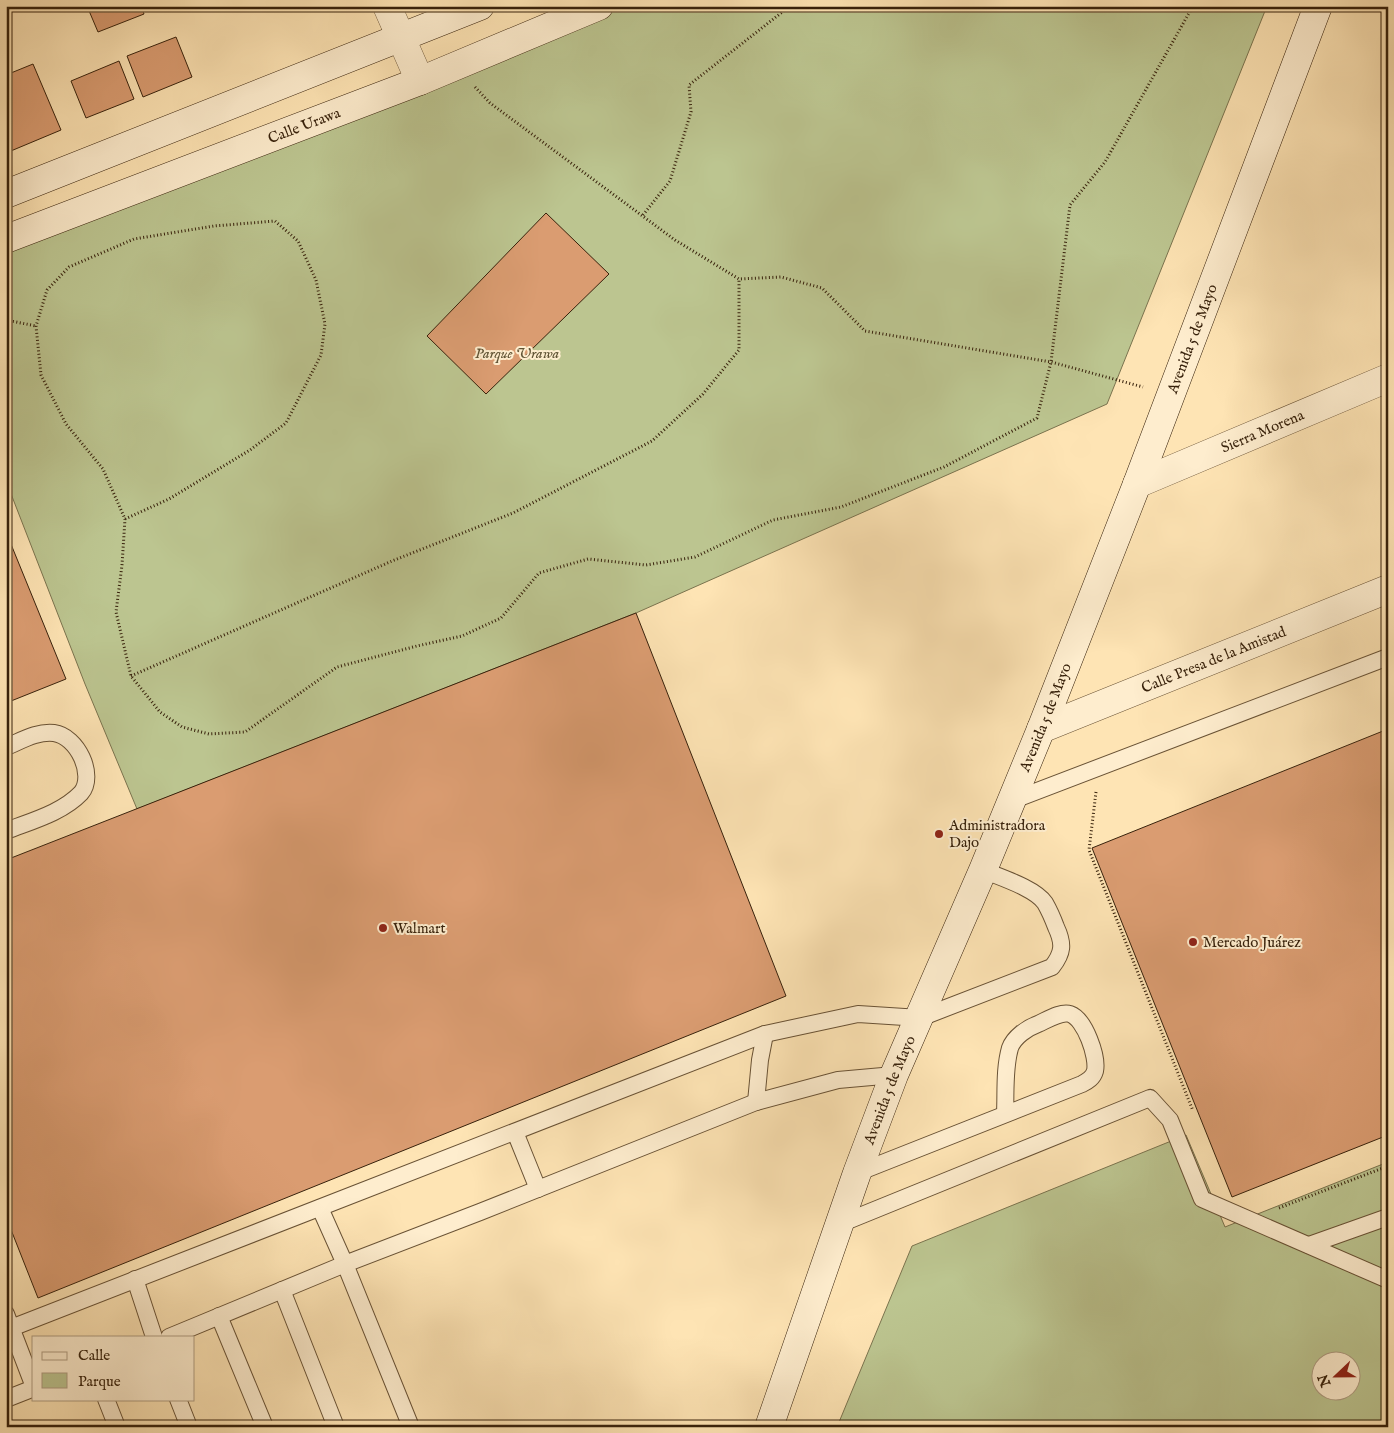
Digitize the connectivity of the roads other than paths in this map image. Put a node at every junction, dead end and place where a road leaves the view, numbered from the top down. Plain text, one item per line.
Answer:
1 (387, 6) edge
2 (480, 6) edge
3 (599, 6) edge
4 (1318, 6) edge
5 (401, 38) junction
6 (420, 81) junction
7 (6, 194) edge
8 (6, 239) edge
9 (1385, 373) edge
10 (1137, 484) junction
11 (1388, 590) edge
12 (1388, 656) edge
13 (1040, 729) junction
14 (6, 747) edge
15 (1011, 801) junction
16 (6, 831) edge
17 (983, 870) junction
18 (920, 1018) junction
19 (764, 1034) junction
20 (894, 1075) junction
21 (756, 1102) junction
22 (1005, 1113) junction
23 (515, 1132) junction
24 (857, 1173) junction
25 (538, 1189) junction
26 (320, 1208) junction
27 (1388, 1217) edge
28 (840, 1224) junction
29 (1308, 1245) junction
30 (345, 1264) junction
31 (136, 1279) junction
32 (1388, 1280) edge
33 (282, 1290) junction
34 (220, 1316) junction
35 (8, 1324) edge
36 (154, 1336) edge
37 (172, 1336) edge
38 (32, 1383) edge
39 (32, 1389) edge
40 (6, 1399) edge
41 (106, 1400) edge
42 (178, 1400) edge
43 (117, 1427) edge
44 (189, 1427) edge
45 (265, 1427) edge
46 (336, 1427) edge
47 (411, 1427) edge
48 (769, 1427) edge

1 - 5 main road
2 - 5 main road
3 - 6 main road, Calle Urawa
4 - 10 main road, Avenida 5 de Mayo
5 - 6 main road
5 - 7 main road
6 - 8 main road, Calle Urawa
9 - 10 main road, Sierra Morena
10 - 13 main road, Avenida 5 de Mayo
11 - 13 main road, Calle Presa de la Amistad
12 - 15 lane
13 - 15 main road, Avenida 5 de Mayo
14 - 16 lane
15 - 17 main road, Avenida 5 de Mayo
17 - 18 main road, Avenida 5 de Mayo
17 - 18 lane
18 - 19 lane
18 - 20 main road, Avenida 5 de Mayo
19 - 21 lane
19 - 23 lane
20 - 21 lane
20 - 24 main road, Avenida 5 de Mayo
21 - 25 lane
22 - 22 lane
22 - 24 lane
23 - 25 lane
23 - 26 lane
24 - 28 main road, Avenida 5 de Mayo
25 - 30 lane
26 - 30 lane
26 - 31 lane
27 - 29 lane
28 - 29 lane
28 - 48 main road, Avenida 5 de Mayo
29 - 32 lane
30 - 33 lane
30 - 47 lane
31 - 35 lane
31 - 36 lane
33 - 34 lane
33 - 46 lane
34 - 37 lane
34 - 45 lane
35 - 38 lane
39 - 40 lane
41 - 43 lane
42 - 44 lane

